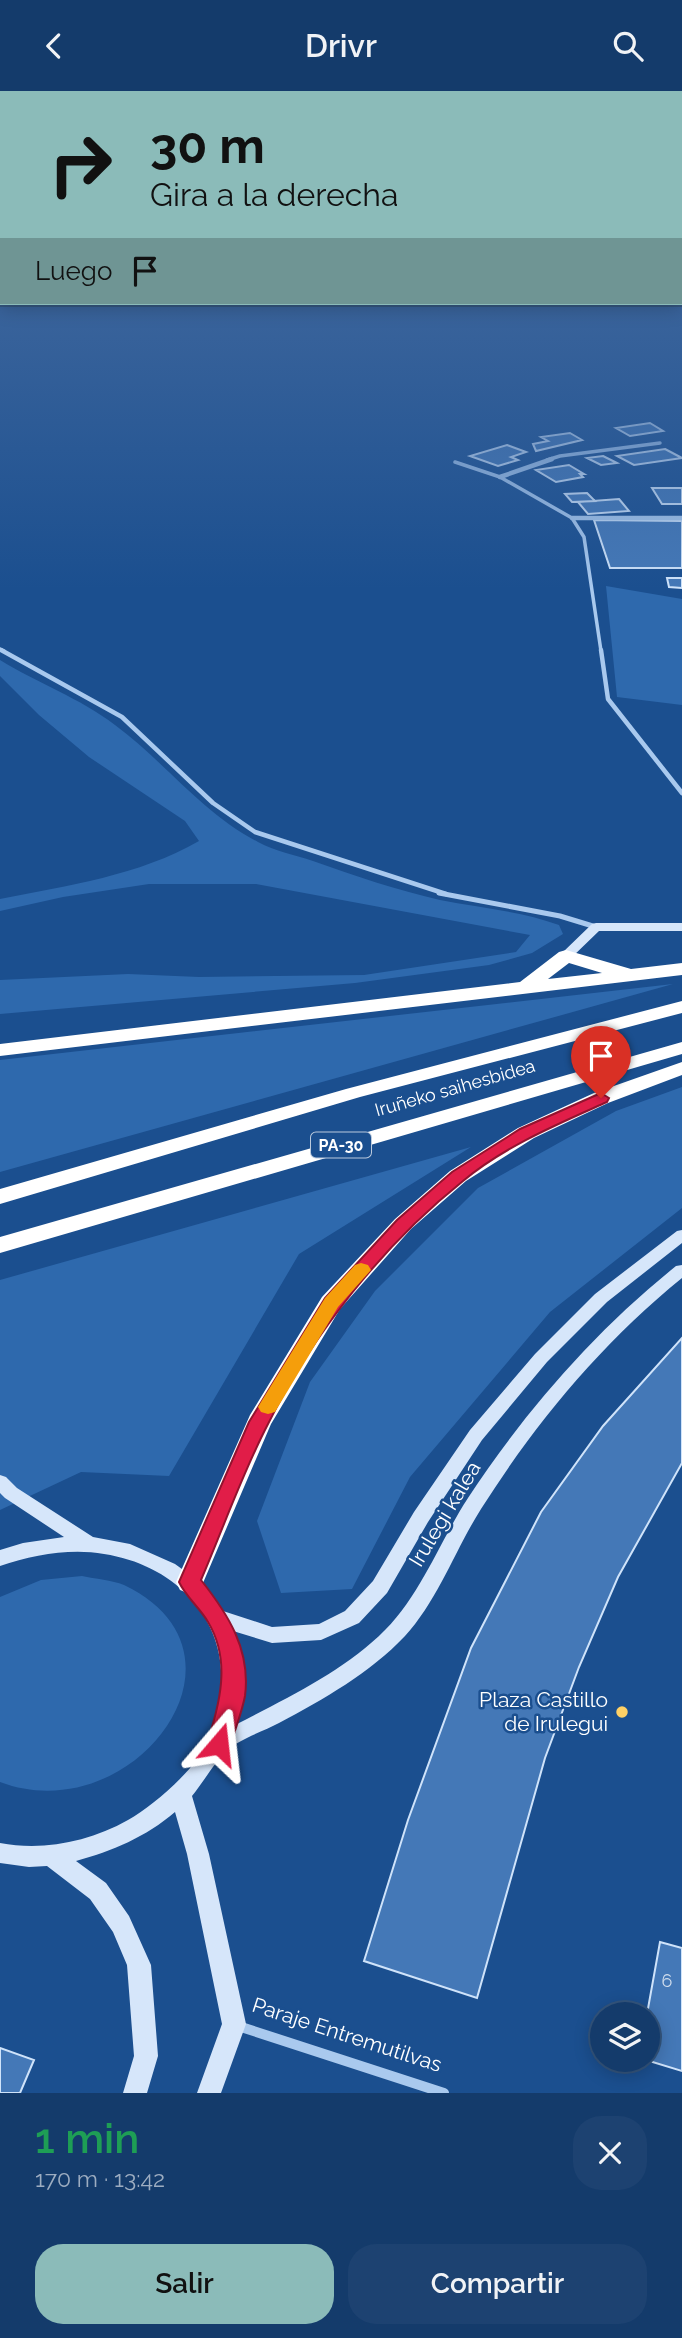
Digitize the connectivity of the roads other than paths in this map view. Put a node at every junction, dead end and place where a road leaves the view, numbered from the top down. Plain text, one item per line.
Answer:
1 (660, 443) dead end
2 (455, 461) dead end
3 (499, 477) junction
4 (572, 518) junction
5 (682, 518) edge
6 (0, 649) edge
7 (682, 793) edge
8 (596, 927) junction
9 (682, 927) edge
10 (566, 956) junction
11 (682, 969) edge
12 (636, 977) junction
13 (525, 988) junction
14 (682, 1007) edge
15 (682, 1048) edge
16 (0, 1050) edge
17 (682, 1068) edge
18 (0, 1197) edge
19 (682, 1235) edge
20 (0, 1245) edge
21 (682, 1271) edge
22 (0, 1482) edge
23 (87, 1543) junction
24 (0, 1558) edge
25 (190, 1582) junction
26 (219, 1618) junction
27 (219, 1744) junction
28 (181, 1795) junction
29 (50, 1855) junction
30 (3, 1856) edge
31 (234, 2024) junction
32 (135, 2093) edge
33 (209, 2093) edge
34 (444, 2093) edge

1 - 3 street
2 - 3 lane
3 - 4 lane
4 - 5 street
4 - 7 lane
6 - 8 lane
8 - 9 street
8 - 10 street
10 - 12 highway
10 - 13 highway
11 - 12 highway
12 - 13 highway
13 - 16 highway
14 - 18 highway, Iruñeko saihesbidea / PA-30
15 - 20 highway, Iruñeko saihesbidea / PA-30
17 - 25 highway
19 - 26 street, Irulegi kalea
21 - 27 street, Irulegi kalea
22 - 23 street
23 - 24 street
23 - 25 street
25 - 26 street
26 - 27 street
27 - 28 street
28 - 29 street
28 - 31 street
29 - 30 street
29 - 32 street
31 - 33 street
31 - 34 street, Paraje Entremutilvas

